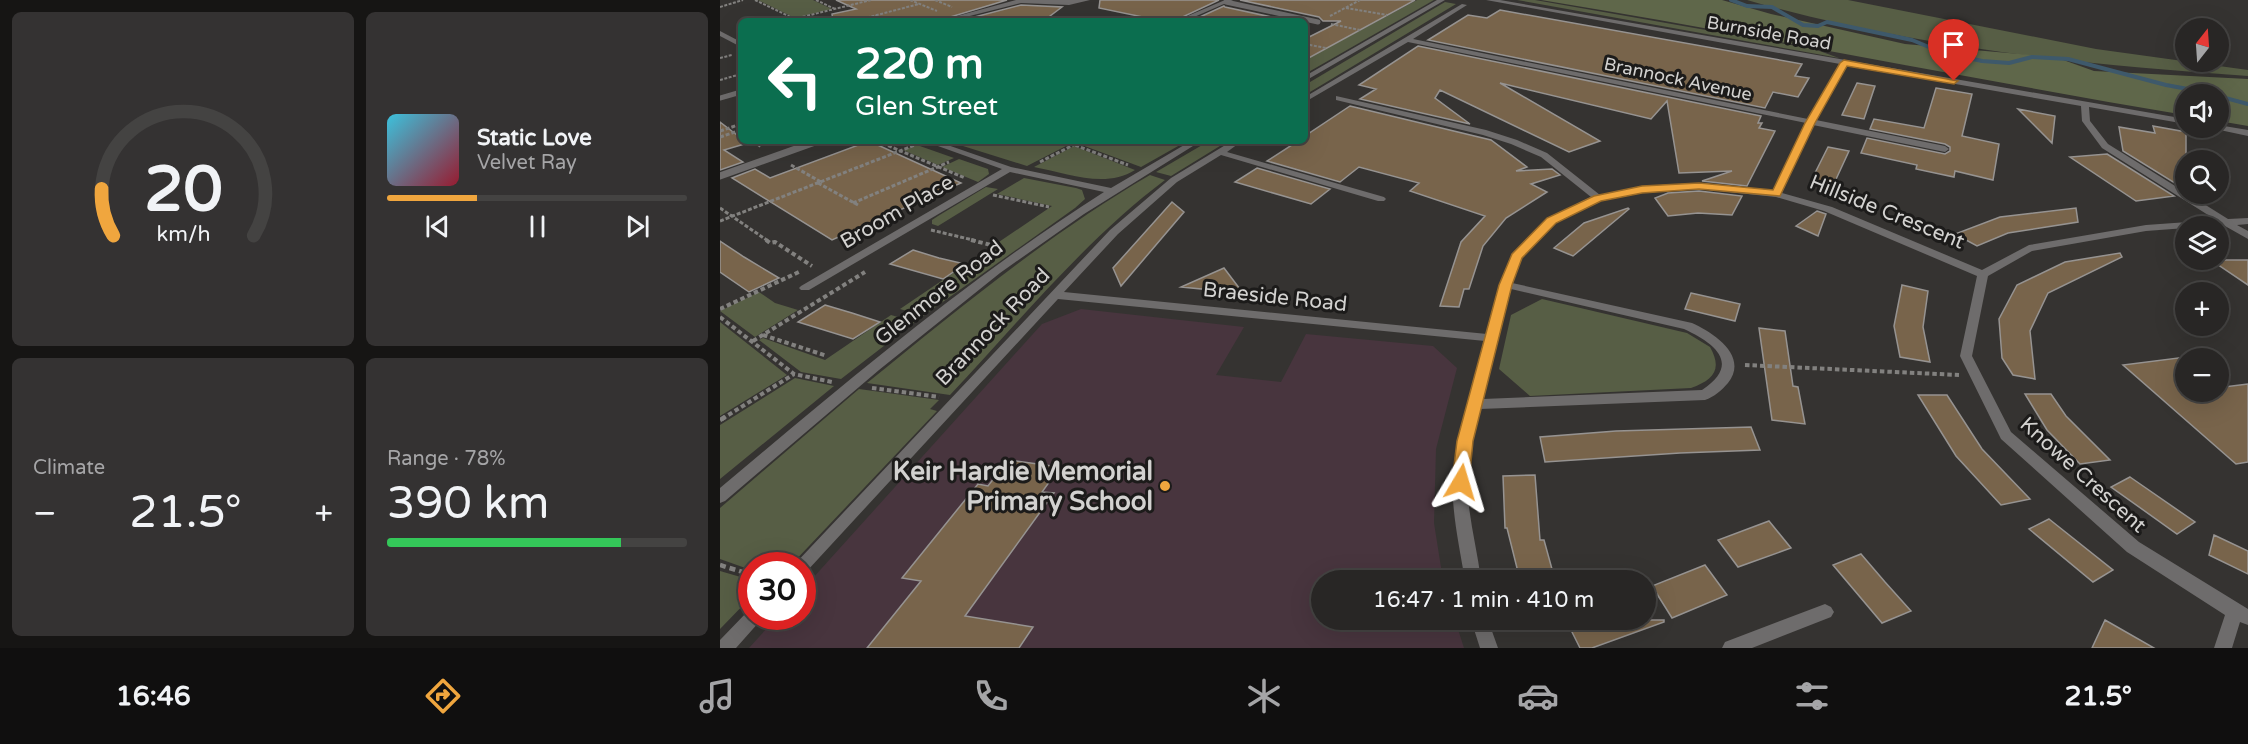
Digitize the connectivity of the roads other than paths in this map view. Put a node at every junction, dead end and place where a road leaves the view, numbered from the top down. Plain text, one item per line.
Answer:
1 (1022, 0) edge
2 (1087, 0) edge
3 (1442, 0) edge
4 (1489, 0) edge
5 (1228, 1) edge
6 (1464, 5) dead end
7 (944, 18) edge
8 (1186, 18) edge
9 (1301, 18) edge
10 (1308, 20) edge
11 (1318, 22) road end
12 (720, 33) edge
13 (1405, 39) junction
14 (738, 43) edge
15 (1844, 63) junction
16 (1308, 77) edge
17 (738, 93) edge
18 (720, 98) edge
19 (1308, 98) edge
20 (1339, 98) dead end
21 (2085, 104) junction
22 (2175, 120) edge
23 (1810, 123) junction
24 (2229, 130) edge
25 (2248, 133) edge
26 (810, 144) edge
27 (935, 144) edge
28 (1192, 144) edge
29 (1233, 144) edge
30 (1945, 149) dead end
31 (1219, 152) junction
32 (1009, 169) junction
33 (720, 176) edge
34 (1111, 191) junction
35 (1777, 194) junction
36 (1598, 198) junction
37 (1381, 199) dead end
38 (2216, 216) edge
39 (2248, 221) edge
40 (2229, 223) edge
41 (2229, 224) edge
42 (2175, 226) edge
43 (2248, 236) edge
44 (1983, 274) junction
45 (1506, 285) junction
46 (805, 288) dead end
47 (1054, 296) junction
48 (1492, 338) junction
49 (1476, 405) junction
50 (720, 497) edge
51 (814, 552) edge
52 (1471, 570) edge
53 (1825, 612) dead end
54 (2242, 614) edge
55 (741, 630) edge
56 (1483, 630) edge
57 (724, 648) edge
58 (1488, 648) edge
59 (1731, 648) edge
60 (2223, 648) edge

1 - 2 street
1 - 7 street
3 - 16 street
4 - 15 street, Burnside Road
5 - 8 street
5 - 9 lane
6 - 13 street
10 - 11 lane
12 - 14 street
13 - 19 street
13 - 23 street, Brannock Avenue
15 - 21 street, Burnside Road
15 - 23 street
17 - 18 lane
20 - 36 street
21 - 22 street, Burnside Road
21 - 38 street
23 - 30 street, Brannock Avenue
23 - 35 street
24 - 25 street
26 - 33 lane
27 - 32 street
28 - 34 street, Glenmore Road
29 - 31 street, Brannock Road
31 - 37 street
31 - 47 street, Brannock Road
32 - 34 street
32 - 46 street, Broom Place
34 - 50 street, Glenmore Road
35 - 36 street, Hillside Crescent
35 - 44 street, Hillside Crescent
36 - 45 street, Hillside Crescent
39 - 40 street
41 - 43 street
42 - 44 street
44 - 54 street, Knowe Crescent
45 - 48 street, Hillside Crescent
45 - 49 street
47 - 48 street, Braeside Road
47 - 51 street, Brannock Road
48 - 49 street, Hillside Crescent
49 - 52 street, Hillside Crescent
53 - 59 street
54 - 60 street
55 - 57 street
56 - 58 street

